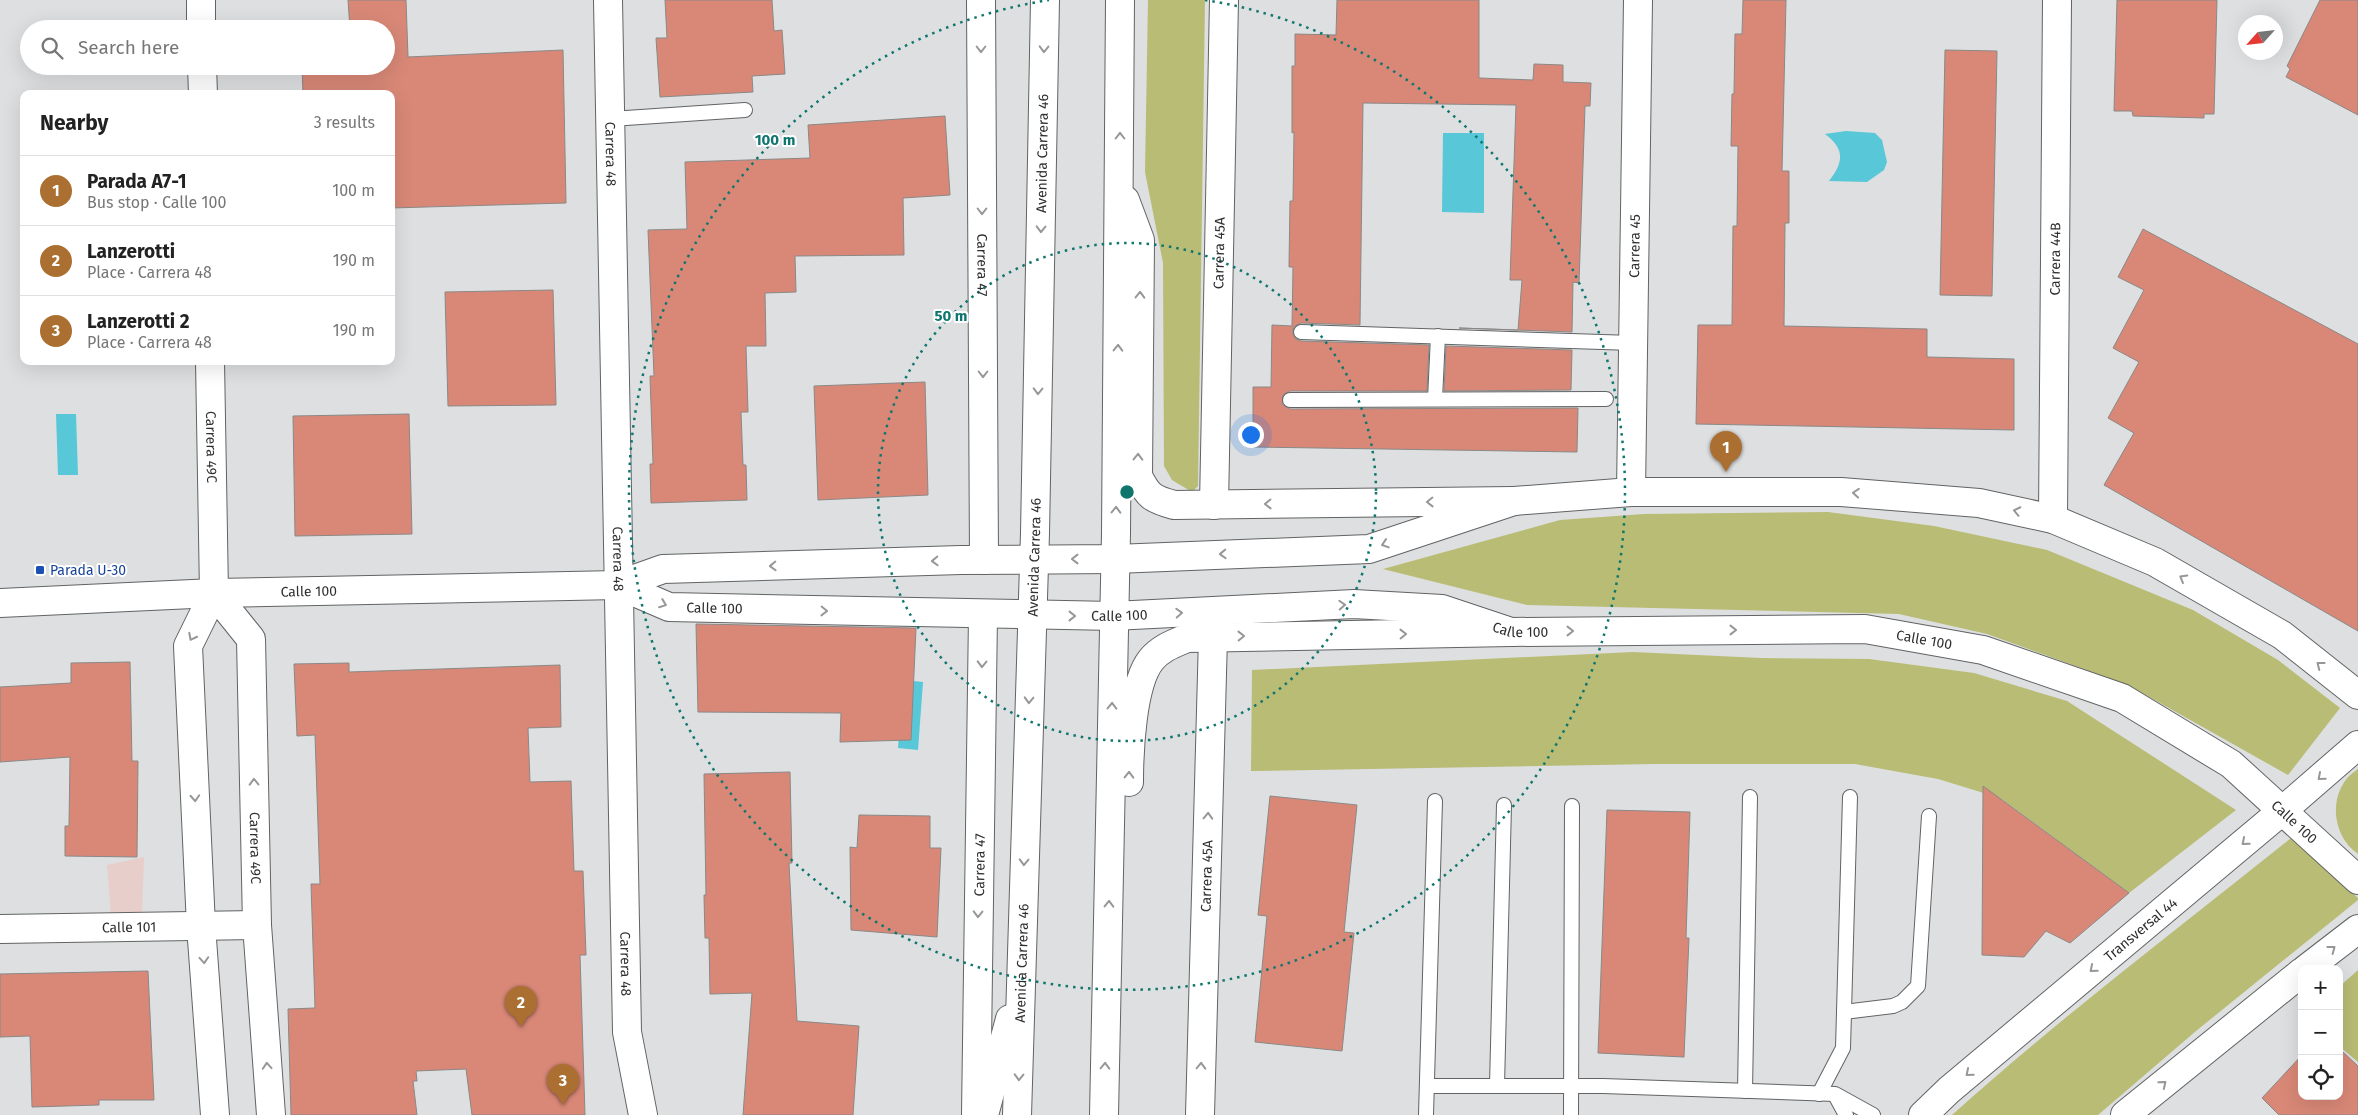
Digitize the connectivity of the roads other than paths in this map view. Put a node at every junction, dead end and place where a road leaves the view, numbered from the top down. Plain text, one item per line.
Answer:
1 (201, 0) edge
2 (608, 0) edge
3 (981, 0) edge
4 (1045, 0) edge
5 (1120, 0) edge
6 (1224, 0) edge
7 (1638, 0) edge
8 (2057, 0) edge
9 (201, 20) edge
10 (202, 75) edge
11 (203, 90) edge
12 (745, 110) dead end
13 (611, 119) junction
14 (1120, 185) junction
15 (1301, 332) dead end
16 (1438, 336) junction
17 (1634, 343) junction
18 (210, 365) edge
19 (1435, 399) junction
20 (1606, 399) dead end
21 (1290, 400) dead end
22 (1631, 492) junction
23 (1514, 501) junction
24 (1214, 505) junction
25 (2053, 519) junction
26 (1034, 559) junction
27 (1115, 559) junction
28 (984, 560) junction
29 (618, 585) junction
30 (214, 594) junction
31 (0, 603) edge
32 (982, 615) junction
33 (1031, 616) junction
34 (1113, 616) junction
35 (1510, 632) junction
36 (1213, 637) junction
37 (2358, 695) edge
38 (2358, 745) edge
39 (1850, 796) dead end
40 (1750, 797) dead end
41 (1435, 802) dead end
42 (1504, 805) dead end
43 (1572, 806) dead end
44 (2282, 811) junction
45 (1929, 816) dead end
46 (2358, 880) edge
47 (257, 924) junction
48 (201, 926) junction
49 (0, 929) edge
50 (2358, 929) edge
51 (1108, 956) junction
52 (2311, 965) edge
53 (1021, 974) junction
54 (2298, 975) edge
55 (1844, 1012) junction
56 (1428, 1086) junction
57 (1497, 1086) junction
58 (1572, 1086) junction
59 (1745, 1091) junction
60 (1819, 1094) junction
61 (1835, 1094) junction
62 (215, 1115) edge
63 (271, 1115) edge
64 (643, 1115) edge
65 (976, 1115) edge
66 (984, 1115) edge
67 (1018, 1115) edge
68 (1104, 1115) edge
69 (1200, 1115) edge
70 (1426, 1115) edge
71 (1571, 1115) edge
72 (1846, 1115) edge
73 (1873, 1115) edge
74 (1923, 1115) edge
75 (2125, 1115) edge

1 - 9 street
2 - 13 street, Carrera 48
3 -> 28 street, Carrera 47
4 -> 26 street, Avenida Carrera 46
14 -> 5 street
6 - 24 street, Carrera 45A
7 - 17 street, Carrera 45
8 - 25 street, Carrera 44B
10 - 11 street
12 - 13 lane
13 - 29 street, Carrera 48
24 -> 14 street
27 -> 14 street
15 - 16 lane
16 - 17 lane
16 - 19 lane
17 - 22 street, Carrera 45
18 - 30 street, Carrera 49C
19 - 20 lane
19 - 21 lane
22 - 23 street, Calle 100
25 -> 22 street, Calle 100
23 -> 24 street
23 -> 27 street, Calle 100
37 -> 25 street, Calle 100
27 -> 26 street, Calle 100
26 - 28 street, Calle 100
26 - 33 street, Avenida Carrera 46
27 - 34 street
28 -> 29 street, Calle 100
29 - 30 street, Calle 100
29 -> 32 street, Calle 100
29 - 64 street, Carrera 48
30 - 31 street, Calle 100
47 -> 30 street, Carrera 49C
30 -> 48 street, Carrera 49C
32 - 33 street, Calle 100
32 -> 65 street, Carrera 47
33 -> 34 street, Calle 100
33 -> 53 street, Avenida Carrera 46
34 -> 35 street, Calle 100
51 -> 34 street
36 -> 35 street
35 -> 44 street, Calle 100
51 -> 36 street
69 -> 36 street, Carrera 45A
38 -> 44 street, Transversal 44
39 - 55 lane
40 - 59 lane
41 - 56 lane
42 - 57 lane
43 - 58 lane
44 - 46 street, Calle 100
44 -> 74 street, Transversal 44
45 - 55 lane
47 - 48 street, Calle 101
63 -> 47 street, Carrera 49C
48 - 49 street, Calle 101
48 -> 62 street, Carrera 49C
52 -> 50 street
68 -> 51 street
53 - 66 street
53 -> 67 street, Avenida Carrera 46
75 -> 54 street
55 - 60 lane
56 - 57 lane
56 - 70 lane
57 - 58 lane
58 - 59 lane
58 - 71 lane
59 - 60 lane
60 - 61 lane
61 - 72 lane
61 - 73 lane

